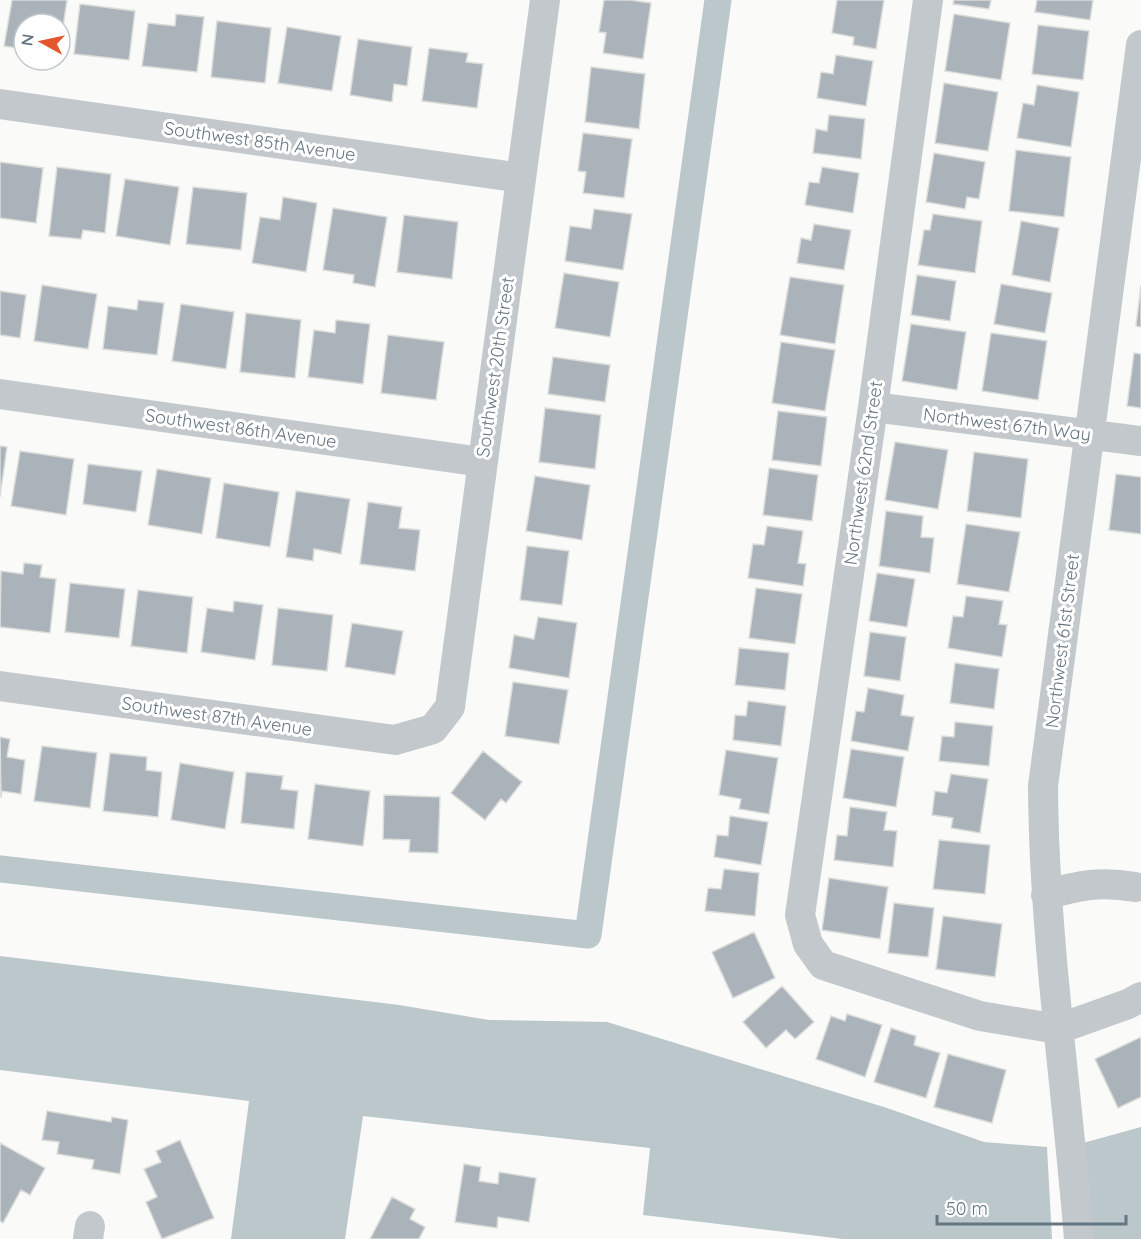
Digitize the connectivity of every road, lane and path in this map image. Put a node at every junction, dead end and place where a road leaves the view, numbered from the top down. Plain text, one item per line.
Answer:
1 (545, 0) edge
2 (928, 0) edge
3 (1141, 45) edge
4 (0, 104) edge
5 (521, 178) junction
6 (1129, 229) edge
7 (0, 394) edge
8 (873, 407) junction
9 (1088, 435) junction
10 (1141, 441) edge
11 (482, 462) junction
12 (0, 686) edge
13 (433, 729) joint
14 (1135, 887) dead end
15 (1046, 896) junction
16 (1141, 997) edge
17 (1058, 1029) junction
18 (1079, 1239) edge

1 - 5 street, Southwest 20th Street
2 - 8 street, Northwest 62nd Street
3 - 6 street, Northwest 61st Street
4 - 5 street, Southwest 85th Avenue
5 - 11 street, Southwest 20th Street
6 - 9 street, Northwest 61st Street
7 - 11 street, Southwest 86th Avenue
8 - 9 street, Northwest 67th Way
8 - 17 street, Northwest 62nd Street
9 - 10 street, Northwest 67th Way
9 - 15 street, Northwest 61st Street
11 - 13 street, Southwest 20th Street
12 - 13 street, Southwest 87th Avenue
14 - 15 street
15 - 17 street, Northwest 61st Street
16 - 17 street
17 - 18 street, Northwest 61st Street

